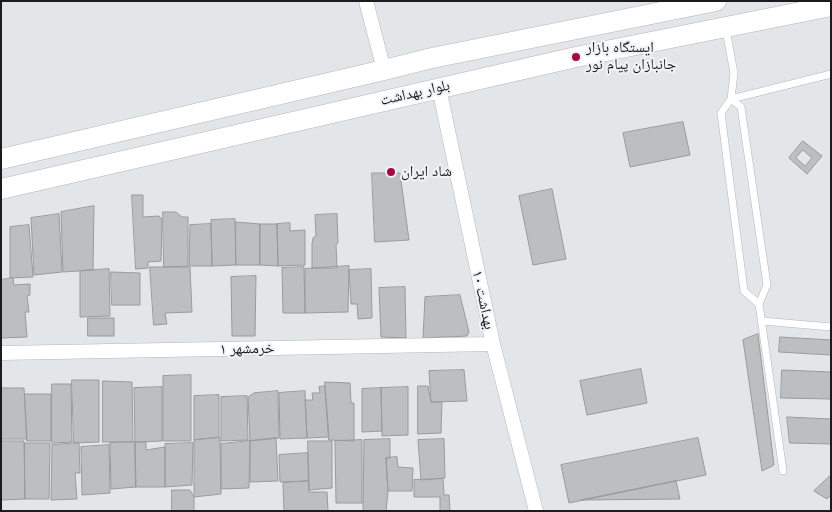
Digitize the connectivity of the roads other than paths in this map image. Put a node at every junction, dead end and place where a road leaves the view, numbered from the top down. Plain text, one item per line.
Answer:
1 (366, 1) edge
2 (716, 1) edge
3 (831, 6) edge
4 (726, 27) junction
5 (432, 58) junction
6 (384, 70) junction
7 (831, 74) edge
8 (439, 88) junction
9 (731, 100) junction
10 (1, 159) edge
11 (1, 189) edge
12 (759, 304) junction
13 (762, 321) junction
14 (831, 327) edge
15 (493, 344) junction
16 (1, 353) edge
17 (783, 472) dead end
18 (536, 511) edge

1 - 6 street
2 - 5 main road, بلوار بهداشت
3 - 4 main road, بلوار بهداشت
4 - 8 main road, بلوار بهداشت
4 - 9 lane
5 - 6 main road, بلوار بهداشت
5 - 8 main road
6 - 10 main road, بلوار بهداشت
7 - 9 lane
8 - 11 main road, بلوار بهداشت
8 - 15 street, بهداشت ۱۰
9 - 12 lane
9 - 12 lane
12 - 13 lane
13 - 14 lane
13 - 17 lane
15 - 16 street, خرمشهر ۱
15 - 18 street, بهداشت ۱۰

